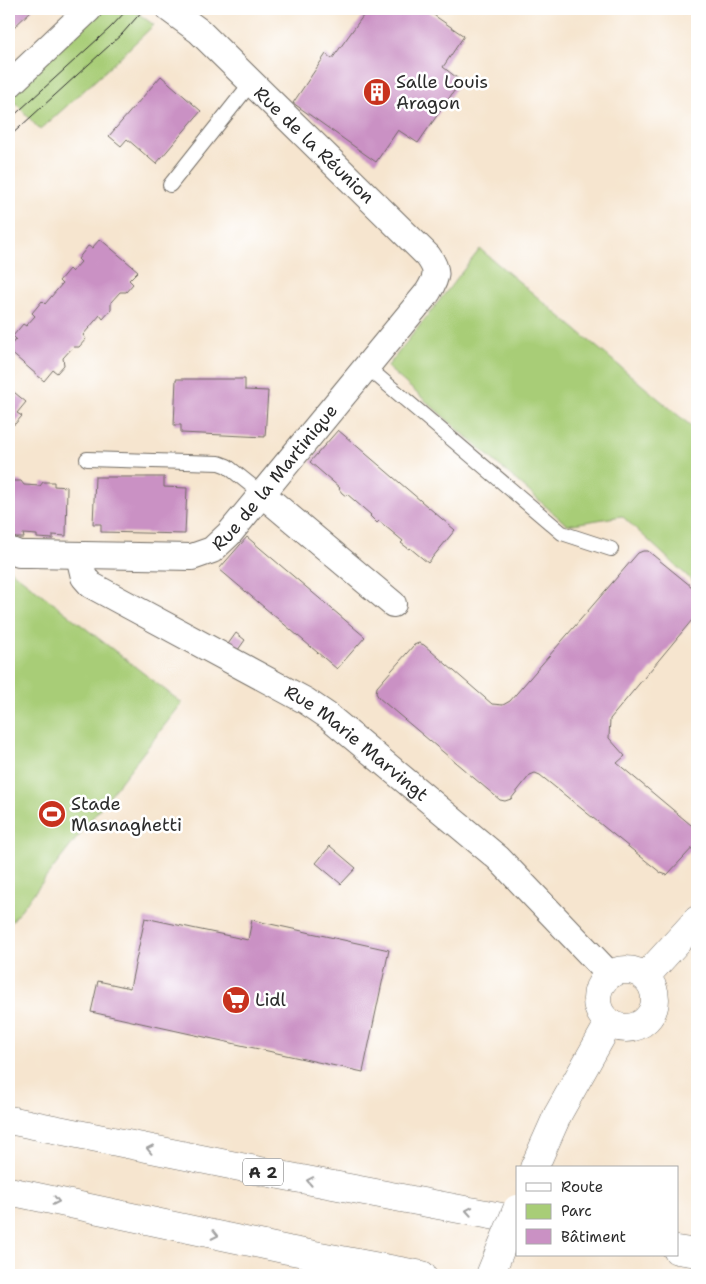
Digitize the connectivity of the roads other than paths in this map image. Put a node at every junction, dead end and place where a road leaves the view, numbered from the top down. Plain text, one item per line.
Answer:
1 (89, 9) edge
2 (169, 9) edge
3 (251, 83) junction
4 (9, 85) edge
5 (170, 184) dead end
6 (428, 292) joint
7 (366, 367) junction
8 (87, 459) dead end
9 (262, 494) junction
10 (611, 549) dead end
11 (9, 550) edge
12 (79, 556) junction
13 (393, 604) dead end
14 (697, 920) edge
15 (610, 975) junction
16 (645, 977) junction
17 (609, 1023) junction
18 (9, 1120) edge
19 (535, 1166) edge
20 (9, 1191) edge
21 (516, 1211) edge
22 (516, 1220) edge
23 (678, 1250) edge
24 (697, 1253) edge
25 (422, 1275) edge
26 (490, 1275) edge

1 - 4 street
2 - 3 street, Rue de la Réunion
3 - 5 lane
3 - 6 street, Rue de la Réunion
6 - 7 street, Rue de la Martinique
7 - 9 street, Rue de la Martinique
7 - 10 lane
8 - 9 lane
9 - 12 street, Rue de la Martinique
9 - 13 street
11 - 12 street, Rue de la Martinique
12 - 15 street, Rue Marie Marvingt
14 - 16 main road
15 - 16 main road
15 - 17 main road
16 - 17 main road
17 - 19 main road
22 -> 18 main road, A 2
20 -> 25 main road
21 - 26 main road, bridge
23 - 24 main road

